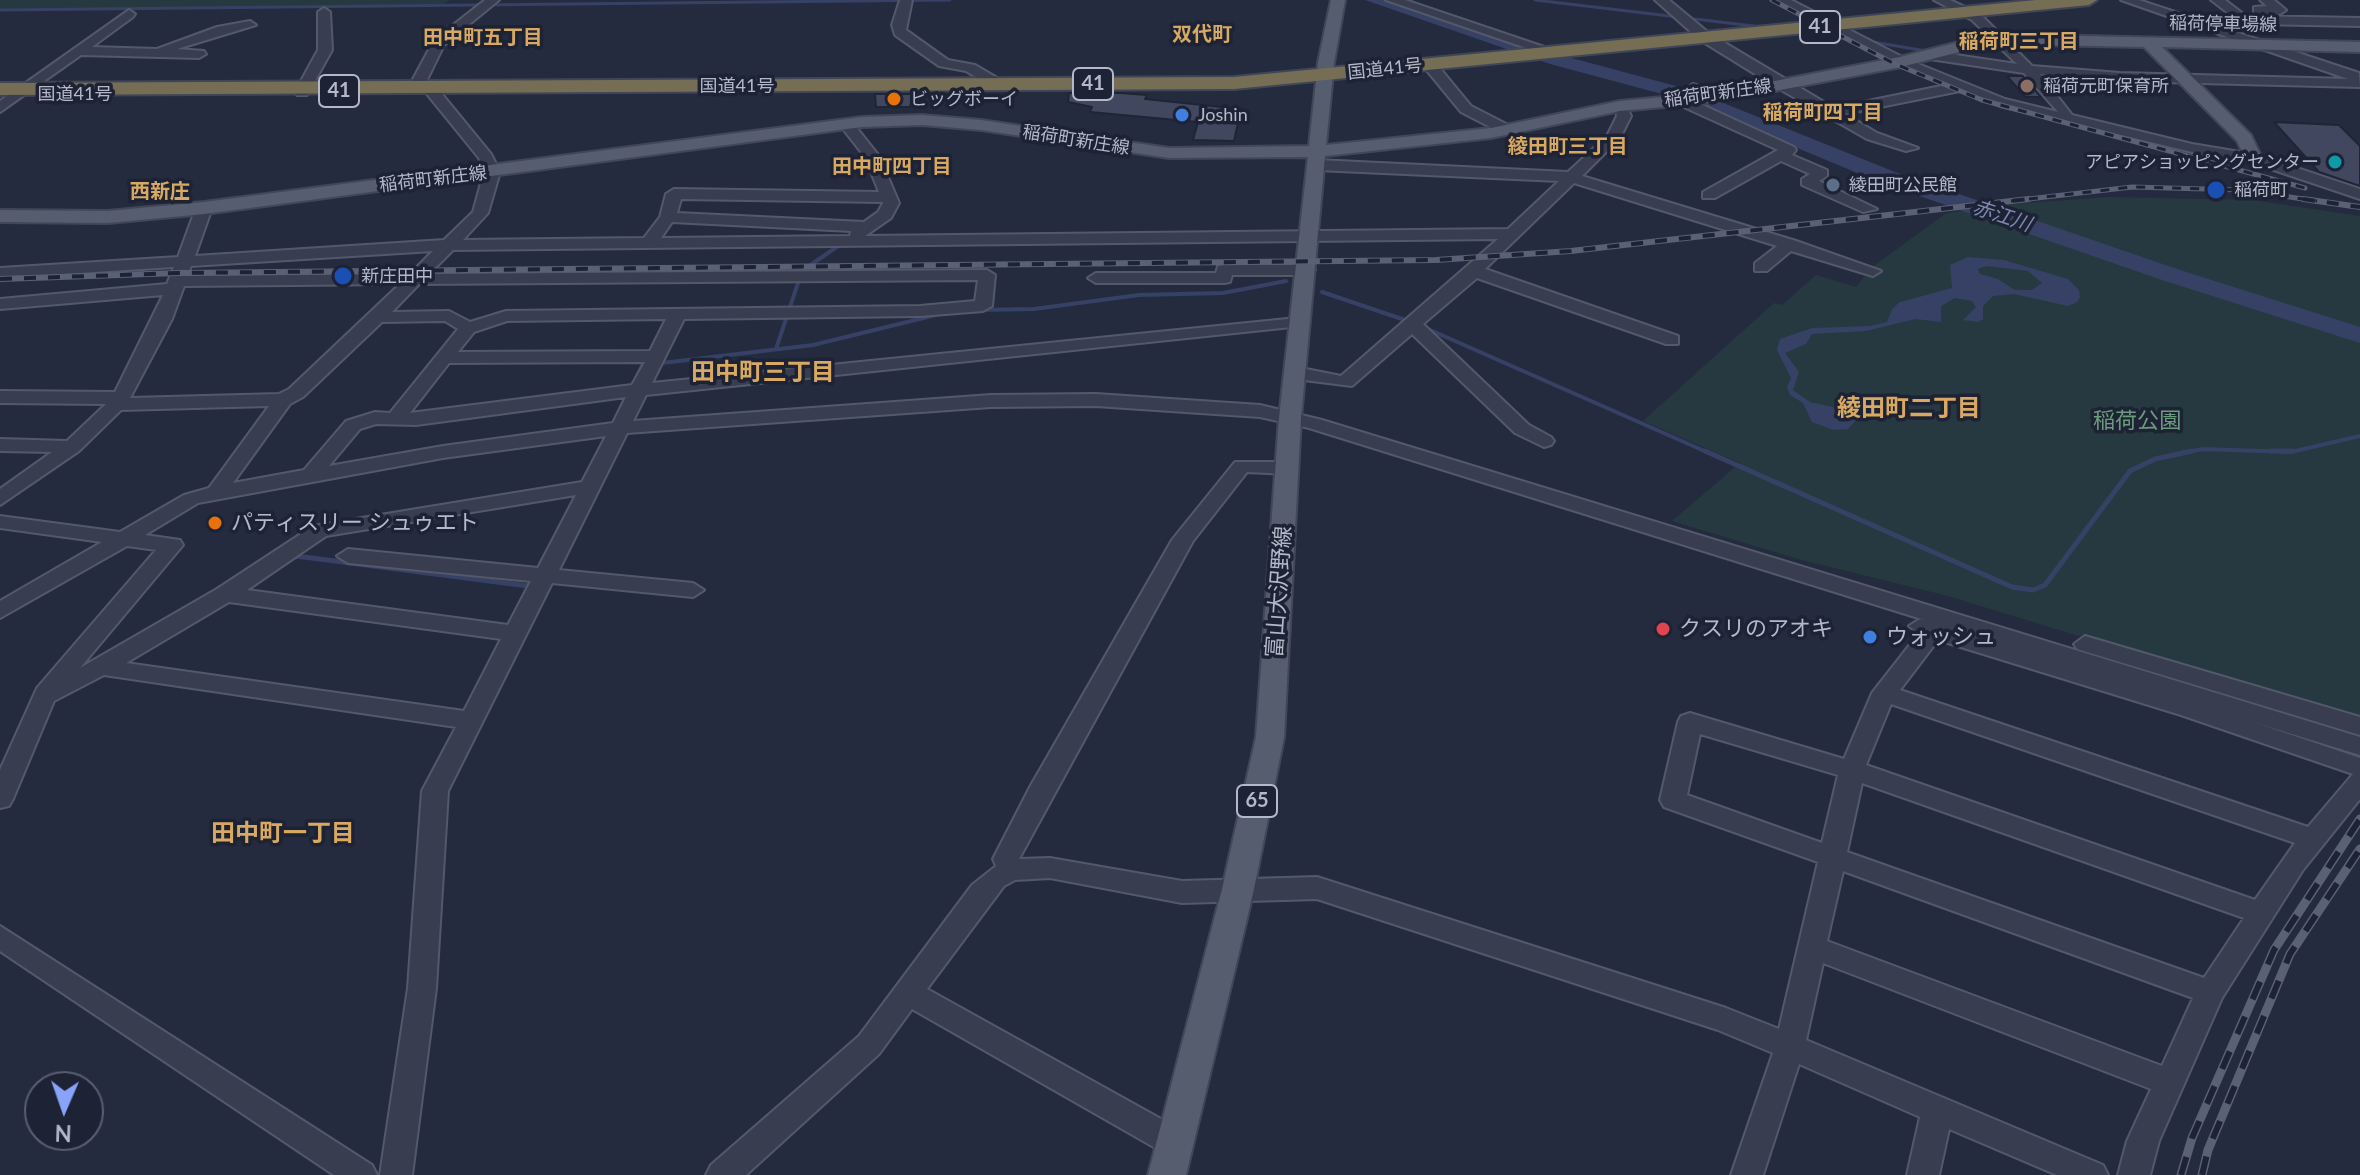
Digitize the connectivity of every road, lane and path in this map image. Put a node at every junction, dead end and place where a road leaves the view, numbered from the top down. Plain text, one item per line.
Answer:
1 (493, 0) edge
2 (906, 0) edge
3 (1392, 0) edge
4 (1661, 0) edge
5 (1782, 0) edge
6 (1940, 0) edge
7 (2089, 0) edge
8 (2127, 0) edge
9 (2217, 0) edge
10 (2266, 0) edge
11 (1337, 3) edge
12 (2230, 10) junction
13 (324, 12) dead end
14 (1967, 12) junction
15 (129, 14) dead end
16 (2242, 20) junction
17 (2360, 22) edge
18 (250, 25) dead end
19 (1831, 26) junction
20 (1705, 37) junction
21 (2002, 39) junction
22 (2148, 42) junction
23 (2261, 45) junction
24 (2360, 47) edge
25 (77, 51) junction
26 (158, 52) junction
27 (1552, 52) junction
28 (199, 54) dead end
29 (1928, 55) junction
30 (1901, 62) junction
31 (1429, 64) junction
32 (2026, 66) junction
33 (1325, 75) junction
34 (2182, 75) junction
35 (2358, 78) edge
36 (1782, 84) junction
37 (999, 85) junction
38 (1959, 87) junction
39 (303, 89) junction
40 (425, 89) junction
41 (11, 92) edge
42 (1686, 94) junction
43 (1620, 106) junction
44 (0, 108) edge
45 (1831, 113) junction
46 (2065, 117) junction
47 (847, 125) junction
48 (1505, 129) junction
49 (1911, 148) dead end
50 (1780, 155) junction
51 (1318, 157) junction
52 (2253, 158) junction
53 (492, 172) junction
54 (1570, 177) junction
55 (2360, 194) edge
56 (1709, 195) dead end
57 (889, 197) junction
58 (204, 208) junction
59 (1869, 209) dead end
60 (0, 216) edge
61 (668, 217) junction
62 (868, 227) junction
63 (1511, 234) junction
64 (1310, 236) junction
65 (847, 241) junction
66 (649, 243) junction
67 (1790, 244) junction
68 (446, 245) junction
69 (185, 259) junction
70 (1761, 267) dead end
71 (1307, 270) junction
72 (1474, 271) junction
73 (1873, 271) dead end
74 (0, 273) edge
75 (604, 278) junction
76 (1096, 278) dead end
77 (414, 280) junction
78 (175, 285) junction
79 (0, 304) edge
80 (678, 314) junction
81 (585, 315) junction
82 (377, 317) junction
83 (1301, 321) junction
84 (1412, 324) junction
85 (468, 328) junction
86 (1672, 340) dead end
87 (657, 356) junction
88 (444, 358) junction
89 (1296, 373) junction
90 (640, 390) junction
91 (0, 397) edge
92 (283, 400) junction
93 (118, 401) junction
94 (396, 418) junction
95 (1290, 418) junction
96 (621, 428) junction
97 (1544, 441) dead end
98 (0, 445) edge
99 (72, 447) junction
100 (1288, 468) junction
101 (312, 474) junction
102 (587, 487) junction
103 (216, 492) junction
104 (0, 499) edge
105 (0, 522) edge
106 (124, 539) junction
107 (348, 556) dead end
108 (542, 577) junction
109 (693, 590) dead end
110 (225, 594) junction
111 (0, 611) edge
112 (1923, 616) junction
113 (514, 633) junction
114 (101, 667) junction
115 (1884, 693) junction
116 (45, 696) junction
117 (471, 720) junction
118 (2360, 726) edge
119 (2360, 746) edge
120 (2360, 767) edge
121 (1852, 770) junction
122 (2360, 781) edge
123 (0, 799) edge
124 (2312, 839) junction
125 (1832, 854) junction
126 (1011, 870) junction
127 (1238, 889) junction
128 (2262, 913) junction
129 (0, 937) edge
130 (1812, 947) junction
131 (2210, 992) junction
132 (909, 993) junction
133 (1789, 1050) junction
134 (2170, 1083) junction
135 (1937, 1111) junction
136 (1173, 1164) edge
137 (361, 1175) edge
138 (396, 1175) edge
139 (722, 1175) edge
140 (1747, 1175) edge
141 (1923, 1175) edge
142 (2092, 1175) edge
143 (2134, 1175) edge

1 - 40 street
2 - 37 street
3 - 27 street
4 - 20 street
5 - 19 street
6 - 14 street
7 - 14 highway, 国道41号 / 41
8 - 23 street
9 - 12 street
10 - 12 street
11 - 33 main road, 富山大沢野線 / 65
12 - 16 street
13 - 39 street
14 - 19 highway, 国道41号 / 41
14 - 21 street
15 - 25 street
16 - 17 street
16 - 23 street
18 - 26 street
19 - 20 highway, 国道41号 / 41
19 - 30 street
20 - 27 highway, 国道41号 / 41
20 - 36 street
21 - 22 main road, 稲荷町新庄線
21 - 29 main road, 稲荷町新庄線
21 - 32 street
22 - 23 main road, 稲荷停車場線
22 - 34 main road, 稲荷停車場線
23 - 24 main road, 稲荷停車場線
23 - 35 street
25 - 26 street
25 - 41 street
26 - 28 street
27 - 31 highway, 国道41号 / 41
29 - 30 main road, 稲荷町新庄線
29 - 32 street
30 - 36 main road, 稲荷町新庄線
30 - 38 street
31 - 33 highway, 国道41号 / 41
31 - 48 street
32 - 34 street
32 - 46 street
33 - 37 highway, 国道41号 / 41
33 - 51 main road, 富山大沢野線 / 65
34 - 35 street
34 - 52 main road, 稲荷停車場線
36 - 42 main road, 稲荷町新庄線
36 - 45 street
37 - 40 highway, 国道41号 / 41
38 - 45 street
38 - 46 street
39 - 40 highway, 国道41号 / 41
39 - 41 highway, 国道41号 / 41
40 - 53 street
41 - 44 street
42 - 43 main road, 稲荷町新庄線
42 - 50 street
43 - 48 main road, 稲荷町新庄線
43 - 54 street
45 - 49 street
46 - 52 street
47 - 51 main road, 稲荷町新庄線
47 - 53 main road, 稲荷町新庄線
47 - 57 street
48 - 51 main road, 稲荷町新庄線
50 - 56 street
50 - 59 street
51 - 54 street
51 - 64 main road, 富山大沢野線 / 65
52 - 55 street
53 - 58 main road, 稲荷町新庄線
53 - 68 street
54 - 63 street
54 - 67 street
57 - 61 street
57 - 62 street
58 - 60 main road, 稲荷町新庄線
58 - 69 street
61 - 62 street
61 - 66 street
62 - 65 street
63 - 64 street
63 - 72 street
64 - 65 street
64 - 71 main road, 富山大沢野線 / 65
65 - 66 street
66 - 68 street
67 - 70 street
67 - 73 street
68 - 69 street
68 - 77 street
69 - 74 street
69 - 78 street
71 - 76 street
71 - 83 main road, 富山大沢野線 / 65
72 - 84 street
72 - 86 street
75 - 77 street
75 - 80 street
75 - 81 street
77 - 78 street
77 - 82 street
78 - 79 street
78 - 93 street
80 - 81 street
80 - 87 street
81 - 85 street
82 - 85 street
82 - 92 street
83 - 89 main road, 富山大沢野線 / 65
83 - 90 street
84 - 89 street
84 - 97 street
85 - 88 street
87 - 88 street
87 - 90 street
88 - 94 street
89 - 95 main road, 富山大沢野線 / 65
90 - 94 street
90 - 96 street
91 - 93 street
92 - 93 street
92 - 103 street
93 - 99 street
94 - 101 street
95 - 96 street
95 - 100 main road, 富山大沢野線 / 65
95 - 112 street
96 - 101 street
96 - 102 street
98 - 99 street
99 - 104 street
100 - 126 street
100 - 127 main road, 富山大沢野線 / 65
101 - 103 street
102 - 108 street
102 - 110 street
103 - 106 street
105 - 106 street
106 - 111 street
106 - 116 street
107 - 108 street
108 - 109 street
108 - 113 street
110 - 113 street
110 - 114 street
112 - 115 street
112 - 118 street
112 - 119 street
112 - 120 street
113 - 117 street
114 - 116 street
114 - 117 street
115 - 121 street
115 - 124 street
116 - 123 street
117 - 138 street
121 - 125 street
121 - 125 street
121 - 128 street
122 - 124 street
124 - 128 street
125 - 130 street
125 - 131 street
126 - 127 street
126 - 132 street
127 - 133 street
127 - 136 main road, 富山大沢野線 / 65
128 - 131 street
129 - 137 street
130 - 133 street
130 - 134 street
131 - 134 street
132 - 136 street
132 - 139 street
133 - 135 street
133 - 140 street
134 - 143 street
135 - 141 street
135 - 142 street

